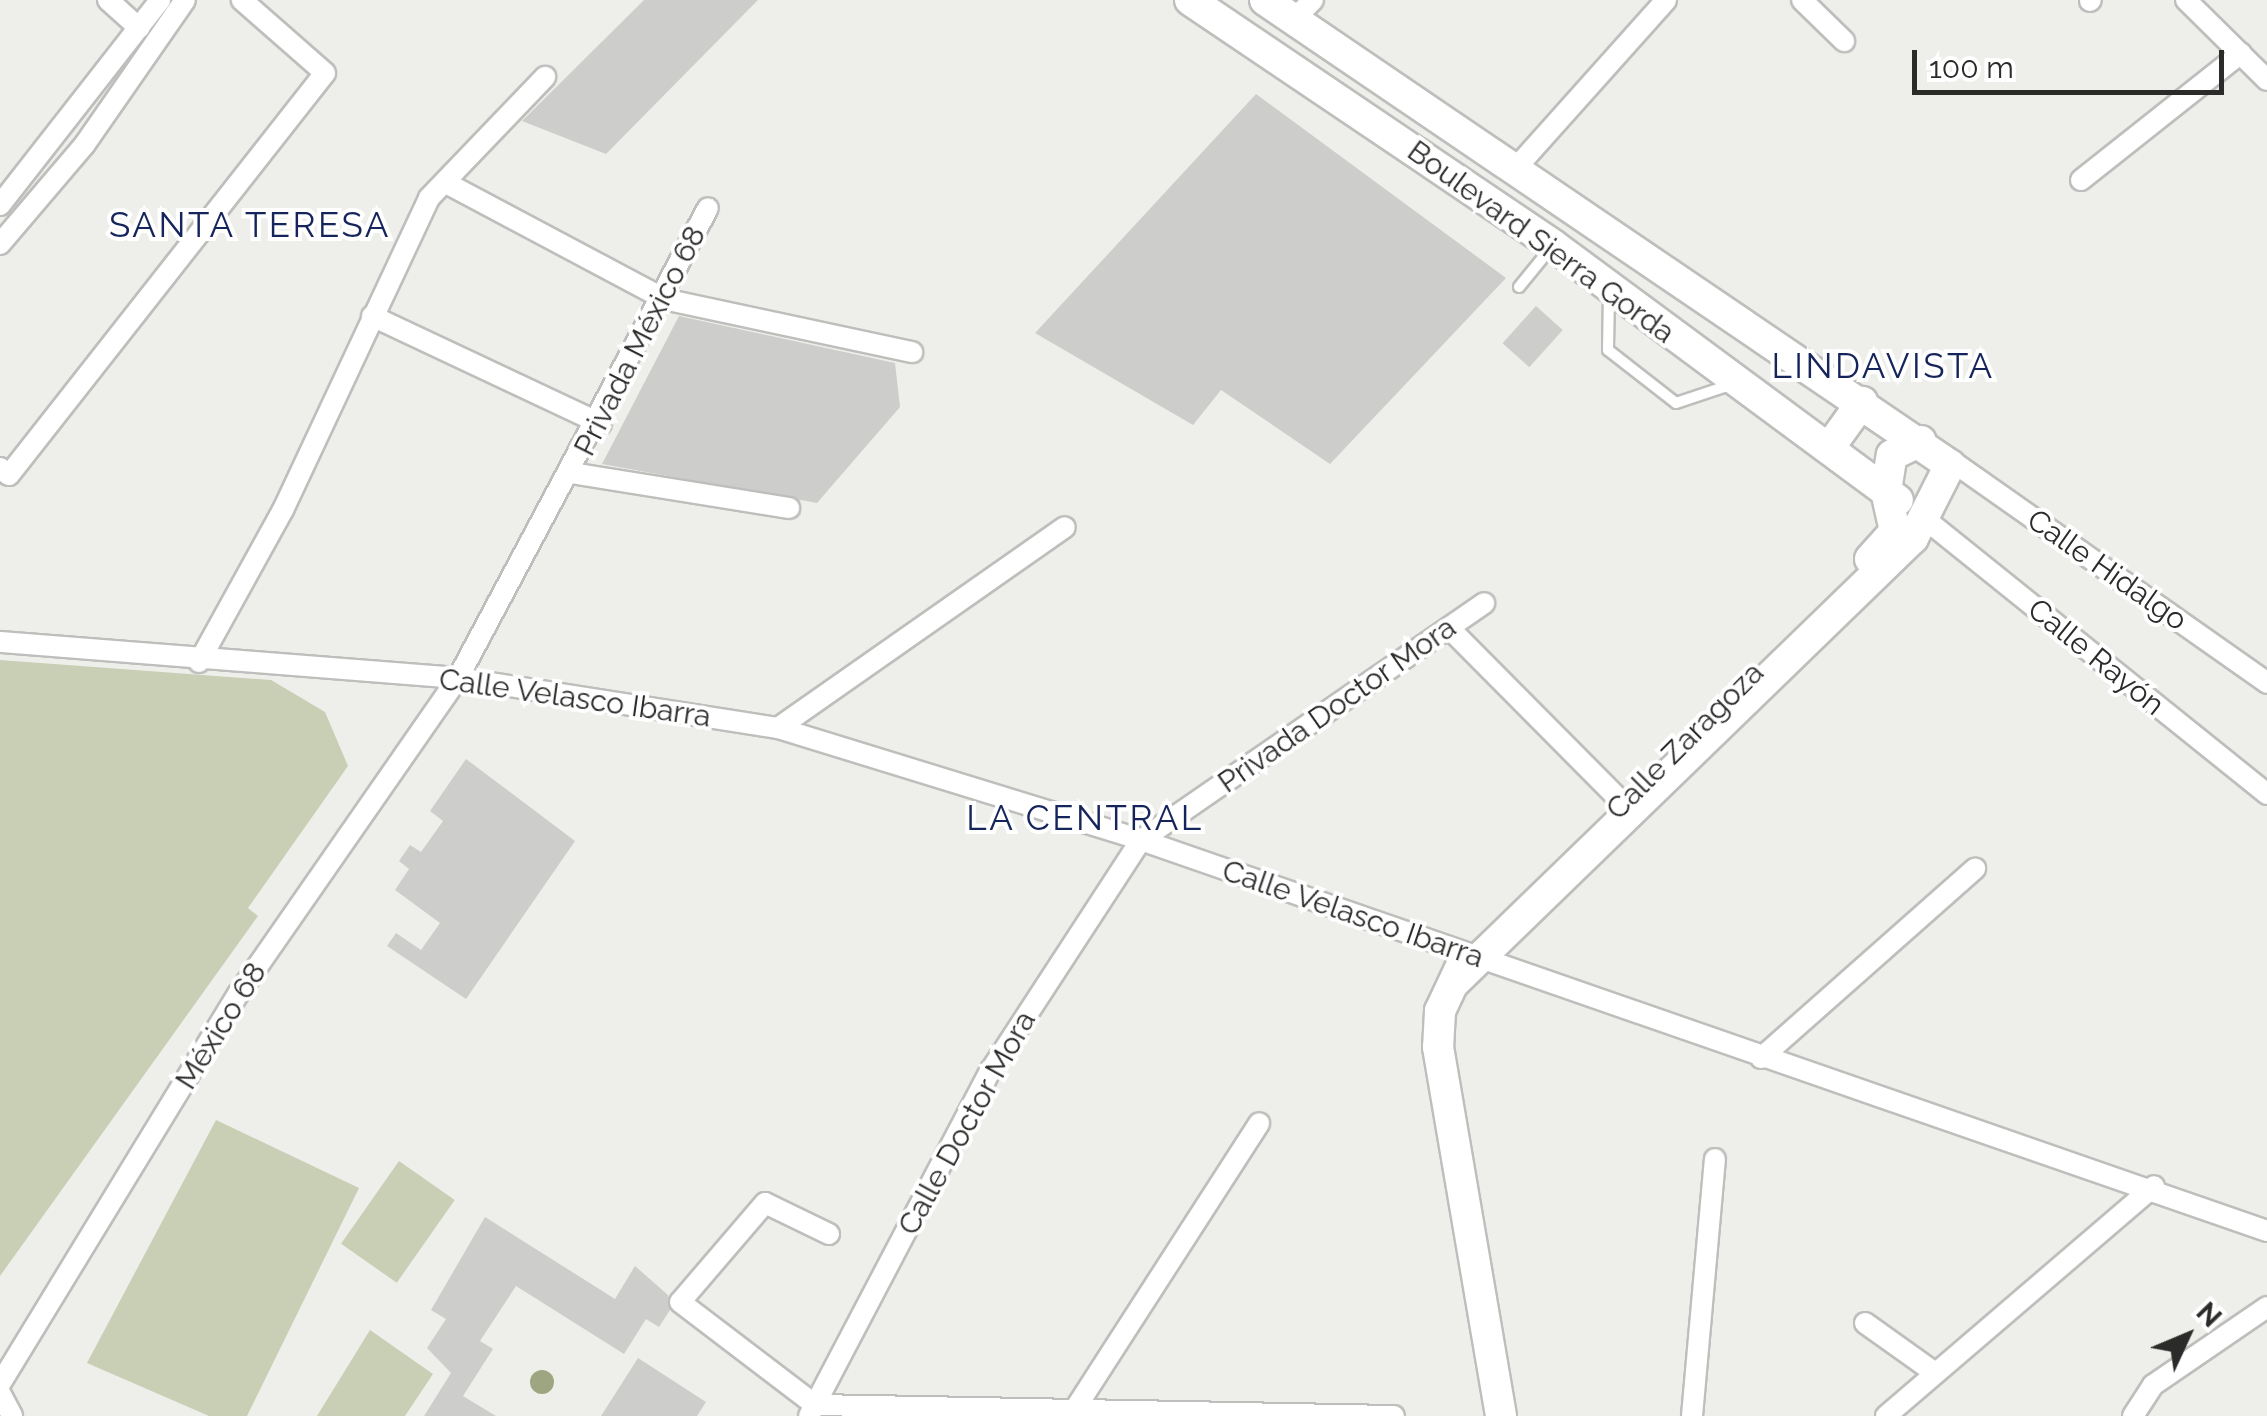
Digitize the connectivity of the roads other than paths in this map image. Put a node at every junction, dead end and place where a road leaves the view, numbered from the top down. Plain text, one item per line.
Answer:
1 (108, 0) edge
2 (160, 0) edge
3 (186, 0) edge
4 (242, 0) edge
5 (1190, 0) edge
6 (1264, 0) edge
7 (1666, 0) edge
8 (1802, 0) edge
9 (2186, 0) edge
10 (1304, 10) edge
11 (139, 28) junction
12 (1844, 41) dead end
13 (2241, 53) junction
14 (103, 77) junction
15 (545, 77) dead end
16 (2267, 80) edge
17 (121, 93) junction
18 (1516, 168) junction
19 (2081, 180) dead end
20 (450, 186) junction
21 (0, 205) edge
22 (708, 208) dead end
23 (1574, 208) junction
24 (0, 244) edge
25 (1552, 245) junction
26 (1519, 287) dead end
27 (1609, 291) junction
28 (664, 299) junction
29 (372, 316) junction
30 (912, 352) dead end
31 (1736, 382) junction
32 (1862, 402) junction
33 (600, 424) junction
34 (1829, 448) junction
35 (1934, 449) junction
36 (0, 468) edge
37 (572, 473) junction
38 (1886, 491) junction
39 (789, 508) dead end
40 (1925, 520) junction
41 (1065, 527) dead end
42 (1484, 604) dead end
43 (1449, 628) junction
44 (0, 642) edge
45 (199, 662) junction
46 (458, 678) junction
47 (2267, 683) edge
48 (778, 728) junction
49 (2267, 794) edge
50 (1623, 803) junction
51 (1141, 840) junction
52 (1975, 868) dead end
53 (1475, 957) junction
54 (1761, 1058) junction
55 (1260, 1123) dead end
56 (1715, 1159) dead end
57 (2154, 1186) junction
58 (2267, 1231) edge
59 (829, 1234) dead end
60 (2267, 1307) edge
61 (1865, 1323) dead end
62 (1935, 1373) junction
63 (0, 1384) edge
64 (0, 1393) edge
65 (1075, 1409) junction
66 (812, 1410) edge
67 (12, 1416) edge
68 (1394, 1416) edge
69 (1501, 1416) edge
70 (1692, 1416) edge
71 (1886, 1416) edge
72 (2133, 1416) edge

1 - 11 street
2 - 11 street
3 - 17 street
4 - 36 street
5 - 25 street, Boulevard Sierra Gorda
6 - 10 street, Boulevard Sierra Gorda
7 - 18 street
8 - 12 street
9 - 13 street
10 - 18 street, Boulevard Sierra Gorda
11 - 14 street
13 - 16 street
13 - 19 street
14 - 17 street
14 - 21 street
15 - 20 street
17 - 24 street
18 - 23 street, Boulevard Sierra Gorda
20 - 28 street
20 - 29 street
22 - 28 street, Privada México 68
23 - 25 street
23 - 32 street, Boulevard Sierra Gorda
25 - 26 lane
25 - 27 street, Boulevard Sierra Gorda
27 - 31 street, Boulevard Sierra Gorda
27 - 31 lane
28 - 30 street
28 - 33 street, Privada México 68
29 - 33 street
29 - 45 street
31 - 34 street, Boulevard Sierra Gorda
32 - 34 street
32 - 35 street, Boulevard Sierra Gorda
33 - 37 street, Privada México 68
34 - 38 street, Boulevard Sierra Gorda
35 - 38 street
35 - 40 street
35 - 47 street, Calle Hidalgo
37 - 39 street, Privada México 68
37 - 46 street, Privada México 68
38 - 40 street, Boulevard Sierra Gorda
38 - 50 street, Calle Zaragoza
40 - 49 street, Calle Rayón
40 - 53 street, Calle Zaragoza
41 - 48 street
42 - 43 street, Privada Doctor Mora
43 - 50 street
43 - 51 street, Privada Doctor Mora
44 - 45 street, Calle Velasco Ibarra
45 - 46 street, Calle Velasco Ibarra
46 - 48 street, Calle Velasco Ibarra
46 - 63 street, México 68
48 - 51 street, Calle Velasco Ibarra
50 - 53 street, Calle Zaragoza
51 - 53 street, Calle Velasco Ibarra
51 - 66 street, Calle Doctor Mora
52 - 54 street
53 - 54 street, Calle Velasco Ibarra
53 - 69 street, Calle Zaragoza
54 - 57 street, Calle Velasco Ibarra
55 - 65 street
56 - 70 street
57 - 58 street, Calle Velasco Ibarra
57 - 62 street
59 - 66 street
60 - 72 street
61 - 62 street
62 - 71 street
64 - 67 street
65 - 66 street
65 - 68 street

